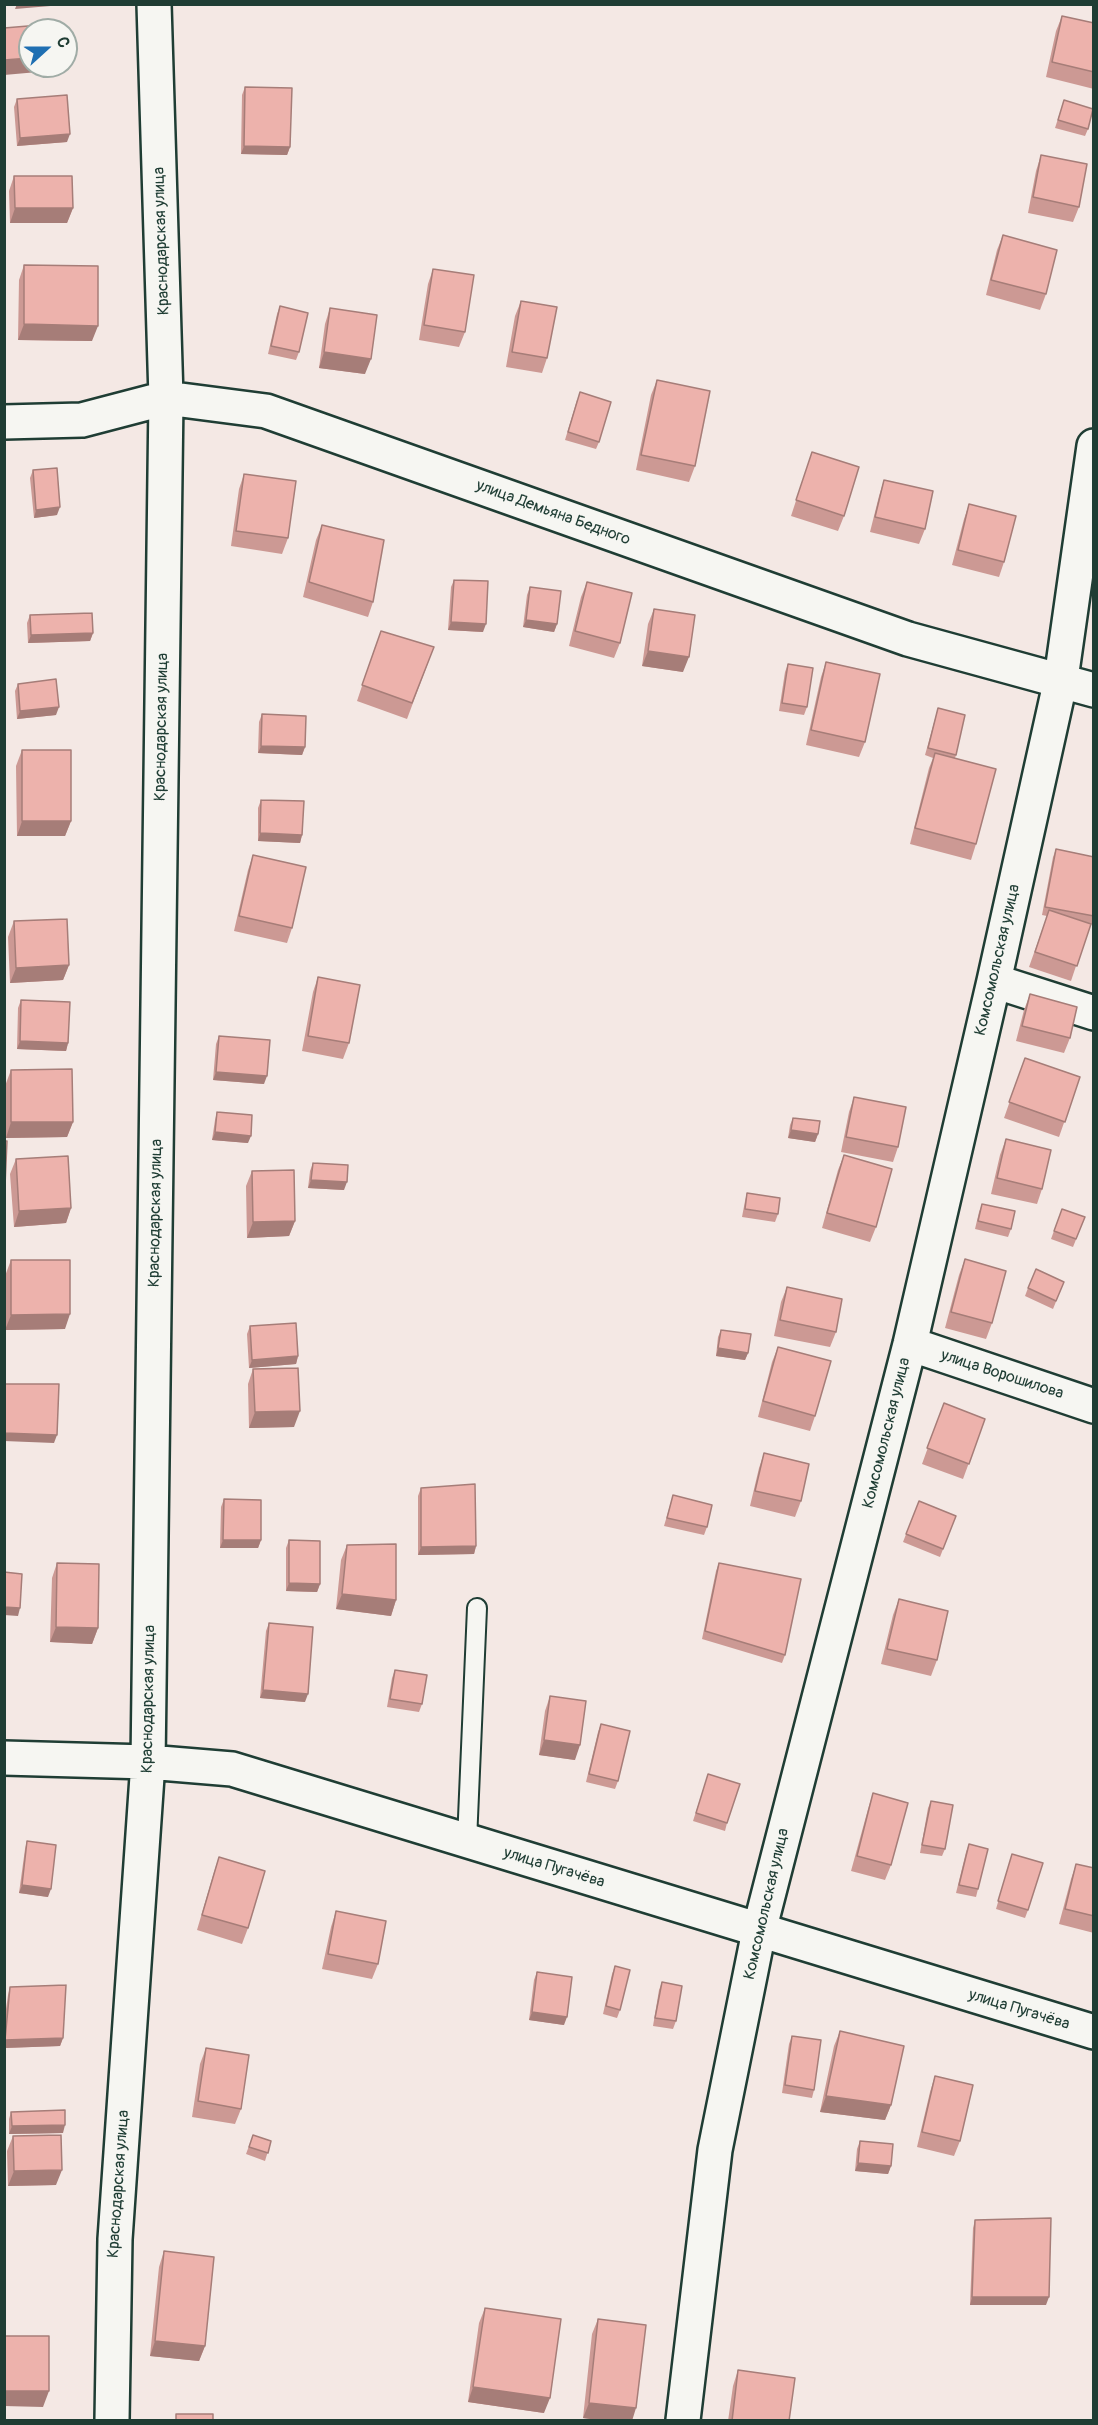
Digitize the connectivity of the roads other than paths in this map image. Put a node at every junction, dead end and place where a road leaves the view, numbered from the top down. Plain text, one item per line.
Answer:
1 (154, 4) edge
2 (166, 398) junction
3 (4, 422) edge
4 (1094, 446) edge
5 (1061, 679) junction
6 (1094, 690) edge
7 (994, 981) junction
8 (1094, 1012) edge
9 (910, 1344) junction
10 (1094, 1406) edge
11 (477, 1608) dead end
12 (4, 1758) edge
13 (148, 1762) junction
14 (467, 1841) junction
15 (759, 1930) junction
16 (1094, 2032) edge
17 (112, 2421) edge
18 (683, 2421) edge

1 - 2 street, Краснодарская улица
2 - 3 street, улица Демьяна Бедного
2 - 5 street, улица Демьяна Бедного
2 - 13 street, Краснодарская улица
4 - 5 street, Комсомольская улица
5 - 6 street, улица Демьяна Бедного
5 - 7 street, Комсомольская улица
7 - 8 street
7 - 9 street, Комсомольская улица
9 - 10 street, улица Ворошилова
9 - 15 street, Комсомольская улица
11 - 14 lane
12 - 13 street, улица Пугачёва
13 - 14 street, улица Пугачёва
13 - 17 street, Краснодарская улица
14 - 15 street, улица Пугачёва
15 - 16 street, улица Пугачёва
15 - 18 street, Комсомольская улица

